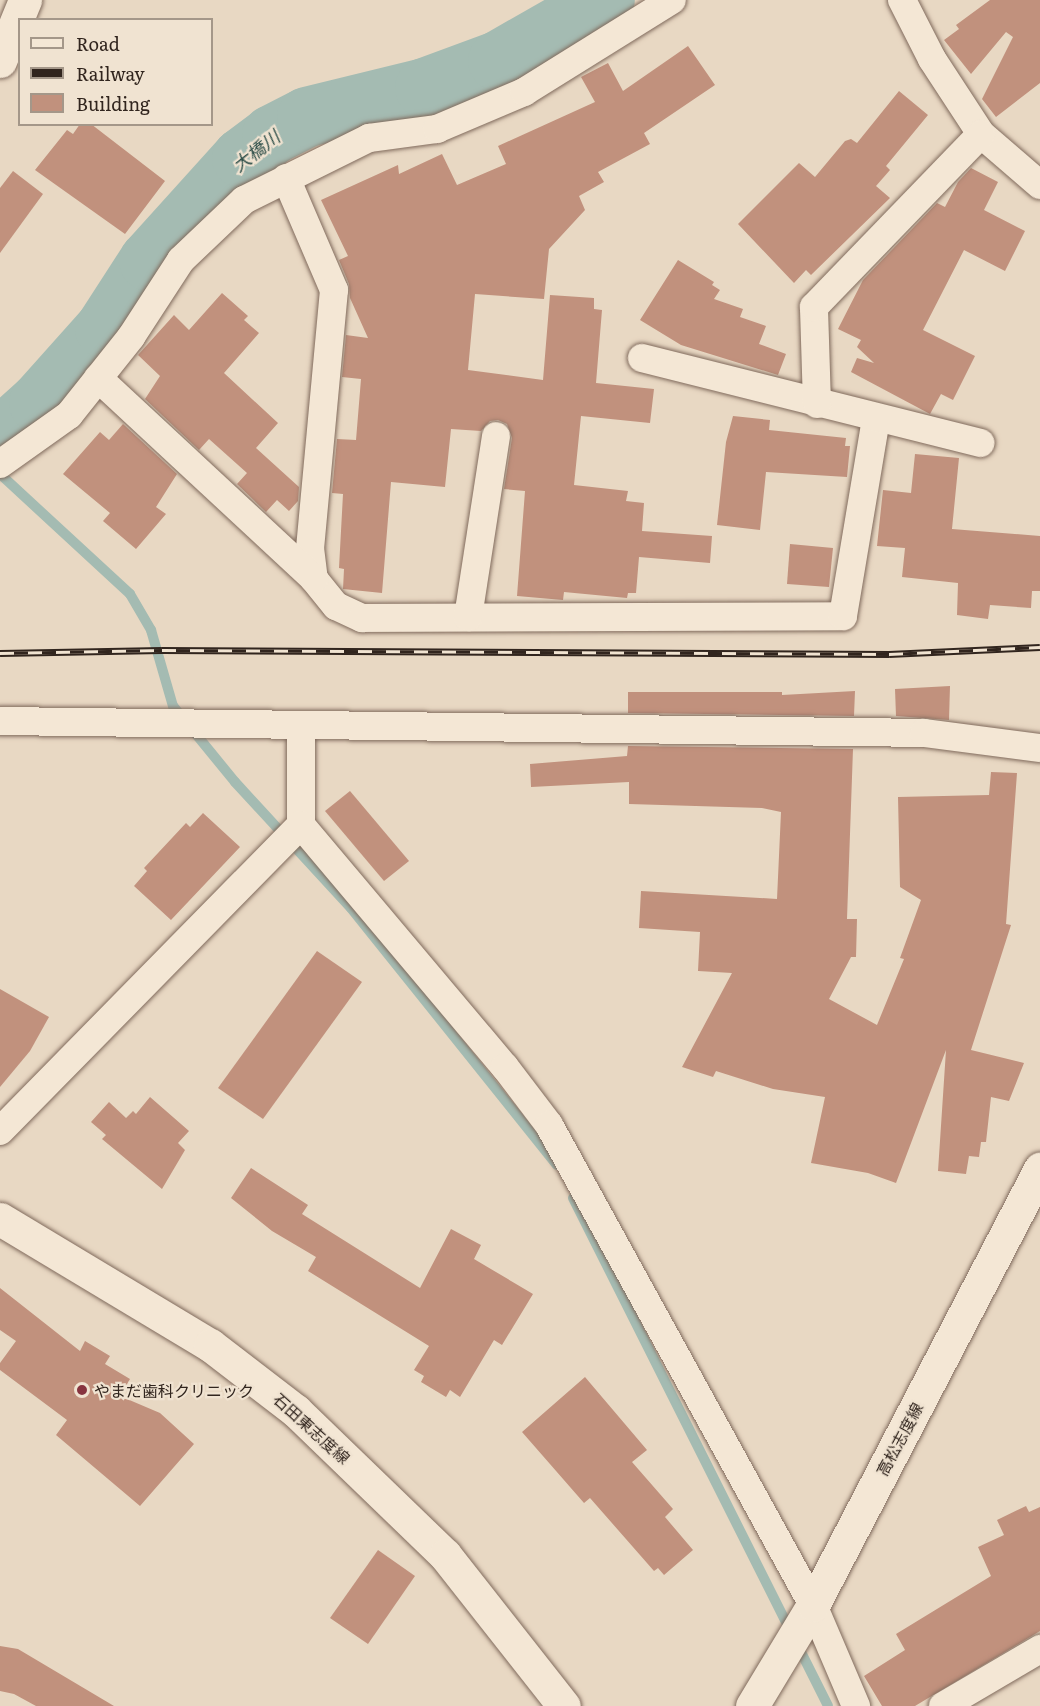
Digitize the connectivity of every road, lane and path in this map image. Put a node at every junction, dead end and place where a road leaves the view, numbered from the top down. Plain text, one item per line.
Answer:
1 (25, 0) edge
2 (672, 0) edge
3 (902, 0) edge
4 (0, 61) edge
5 (981, 134) junction
6 (286, 178) junction
7 (1040, 184) edge
8 (642, 358) dead end
9 (98, 378) junction
10 (817, 404) junction
11 (876, 419) junction
12 (496, 436) dead end
13 (980, 443) dead end
14 (0, 464) edge
15 (314, 579) junction
16 (468, 617) junction
17 (0, 721) edge
18 (302, 725) junction
19 (1040, 748) edge
20 (301, 825) junction
21 (0, 1131) edge
22 (1040, 1169) edge
23 (0, 1219) edge
24 (813, 1605) junction
25 (1040, 1649) edge
26 (564, 1706) edge
27 (752, 1706) edge
28 (856, 1706) edge
29 (944, 1706) edge

1 - 4 main road
2 - 6 street
3 - 5 street
5 - 7 street
5 - 10 street
6 - 9 street
6 - 15 street
8 - 10 street
9 - 14 street
9 - 15 street
10 - 11 street
11 - 13 street
11 - 16 street
12 - 16 street
15 - 16 street
17 - 18 street
18 - 19 street
18 - 20 street
20 - 21 street
20 - 24 street
22 - 24 main road, 高松志度線
23 - 26 main road, 石田東志度線
24 - 27 main road, 高松志度線
24 - 28 street
25 - 29 street

